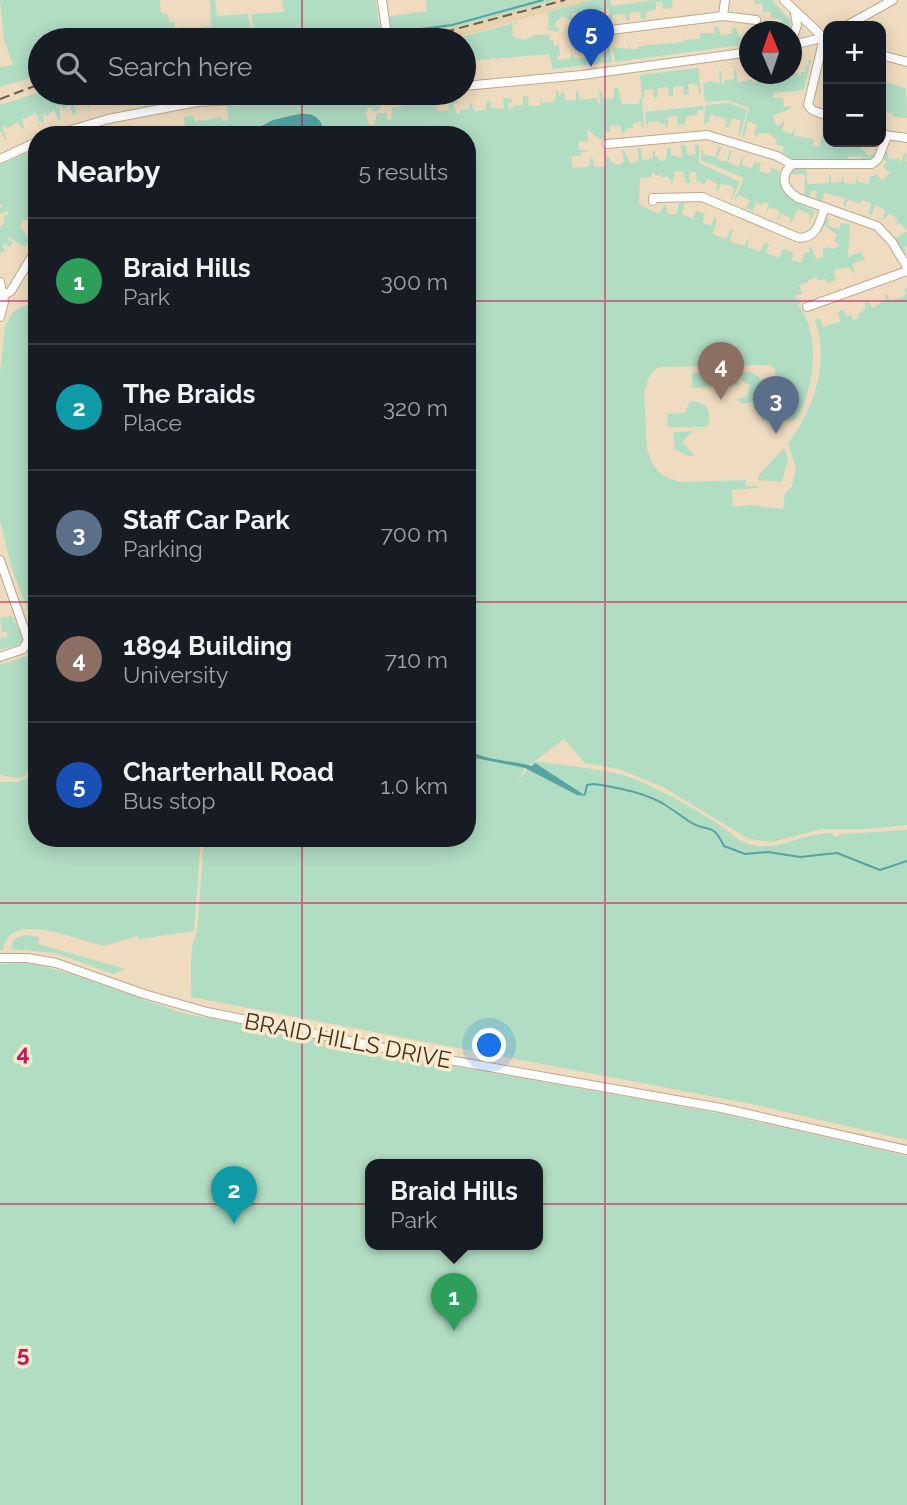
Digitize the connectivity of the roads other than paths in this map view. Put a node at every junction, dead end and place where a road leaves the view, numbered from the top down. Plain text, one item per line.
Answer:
1 (382, 0) edge
2 (725, 0) edge
3 (784, 0) edge
4 (892, 0) edge
5 (794, 10) junction
6 (867, 15) junction
7 (723, 16) junction
8 (757, 20) dead end
9 (796, 21) edge
10 (856, 21) edge
11 (863, 21) edge
12 (386, 28) edge
13 (579, 34) dead end
14 (823, 35) edge
15 (823, 39) edge
16 (802, 42) edge
17 (823, 53) edge
18 (739, 54) edge
19 (886, 56) edge
20 (907, 62) edge
21 (476, 85) edge
22 (181, 105) edge
23 (823, 114) edge
24 (84, 126) edge
25 (886, 135) edge
26 (907, 138) edge
27 (607, 144) dead end
28 (28, 146) edge
29 (881, 147) edge
30 (0, 159) edge
31 (791, 164) junction
32 (653, 201) dead end
33 (825, 207) junction
34 (28, 263) edge
35 (907, 269) edge
36 (0, 282) edge
37 (2, 297) edge
38 (807, 307) dead end
39 (0, 317) edge
40 (0, 560) edge
41 (0, 657) edge
42 (0, 958) edge
43 (907, 1150) edge

1 - 12 street, bridge
2 - 7 street
3 - 5 street
4 - 6 street
5 - 9 street
5 - 14 street
6 - 10 street
6 - 11 street
7 - 8 street
7 - 13 street
15 - 16 street
17 - 23 street
18 - 21 street
19 - 20 street
22 - 24 street
25 - 26 street
27 - 31 street
28 - 30 street
29 - 31 street
31 - 33 street
32 - 33 street
33 - 35 street
34 - 37 street
35 - 38 street
36 - 37 street
37 - 39 street
40 - 41 street
42 - 43 street, BRAID HILLS DRIVE

